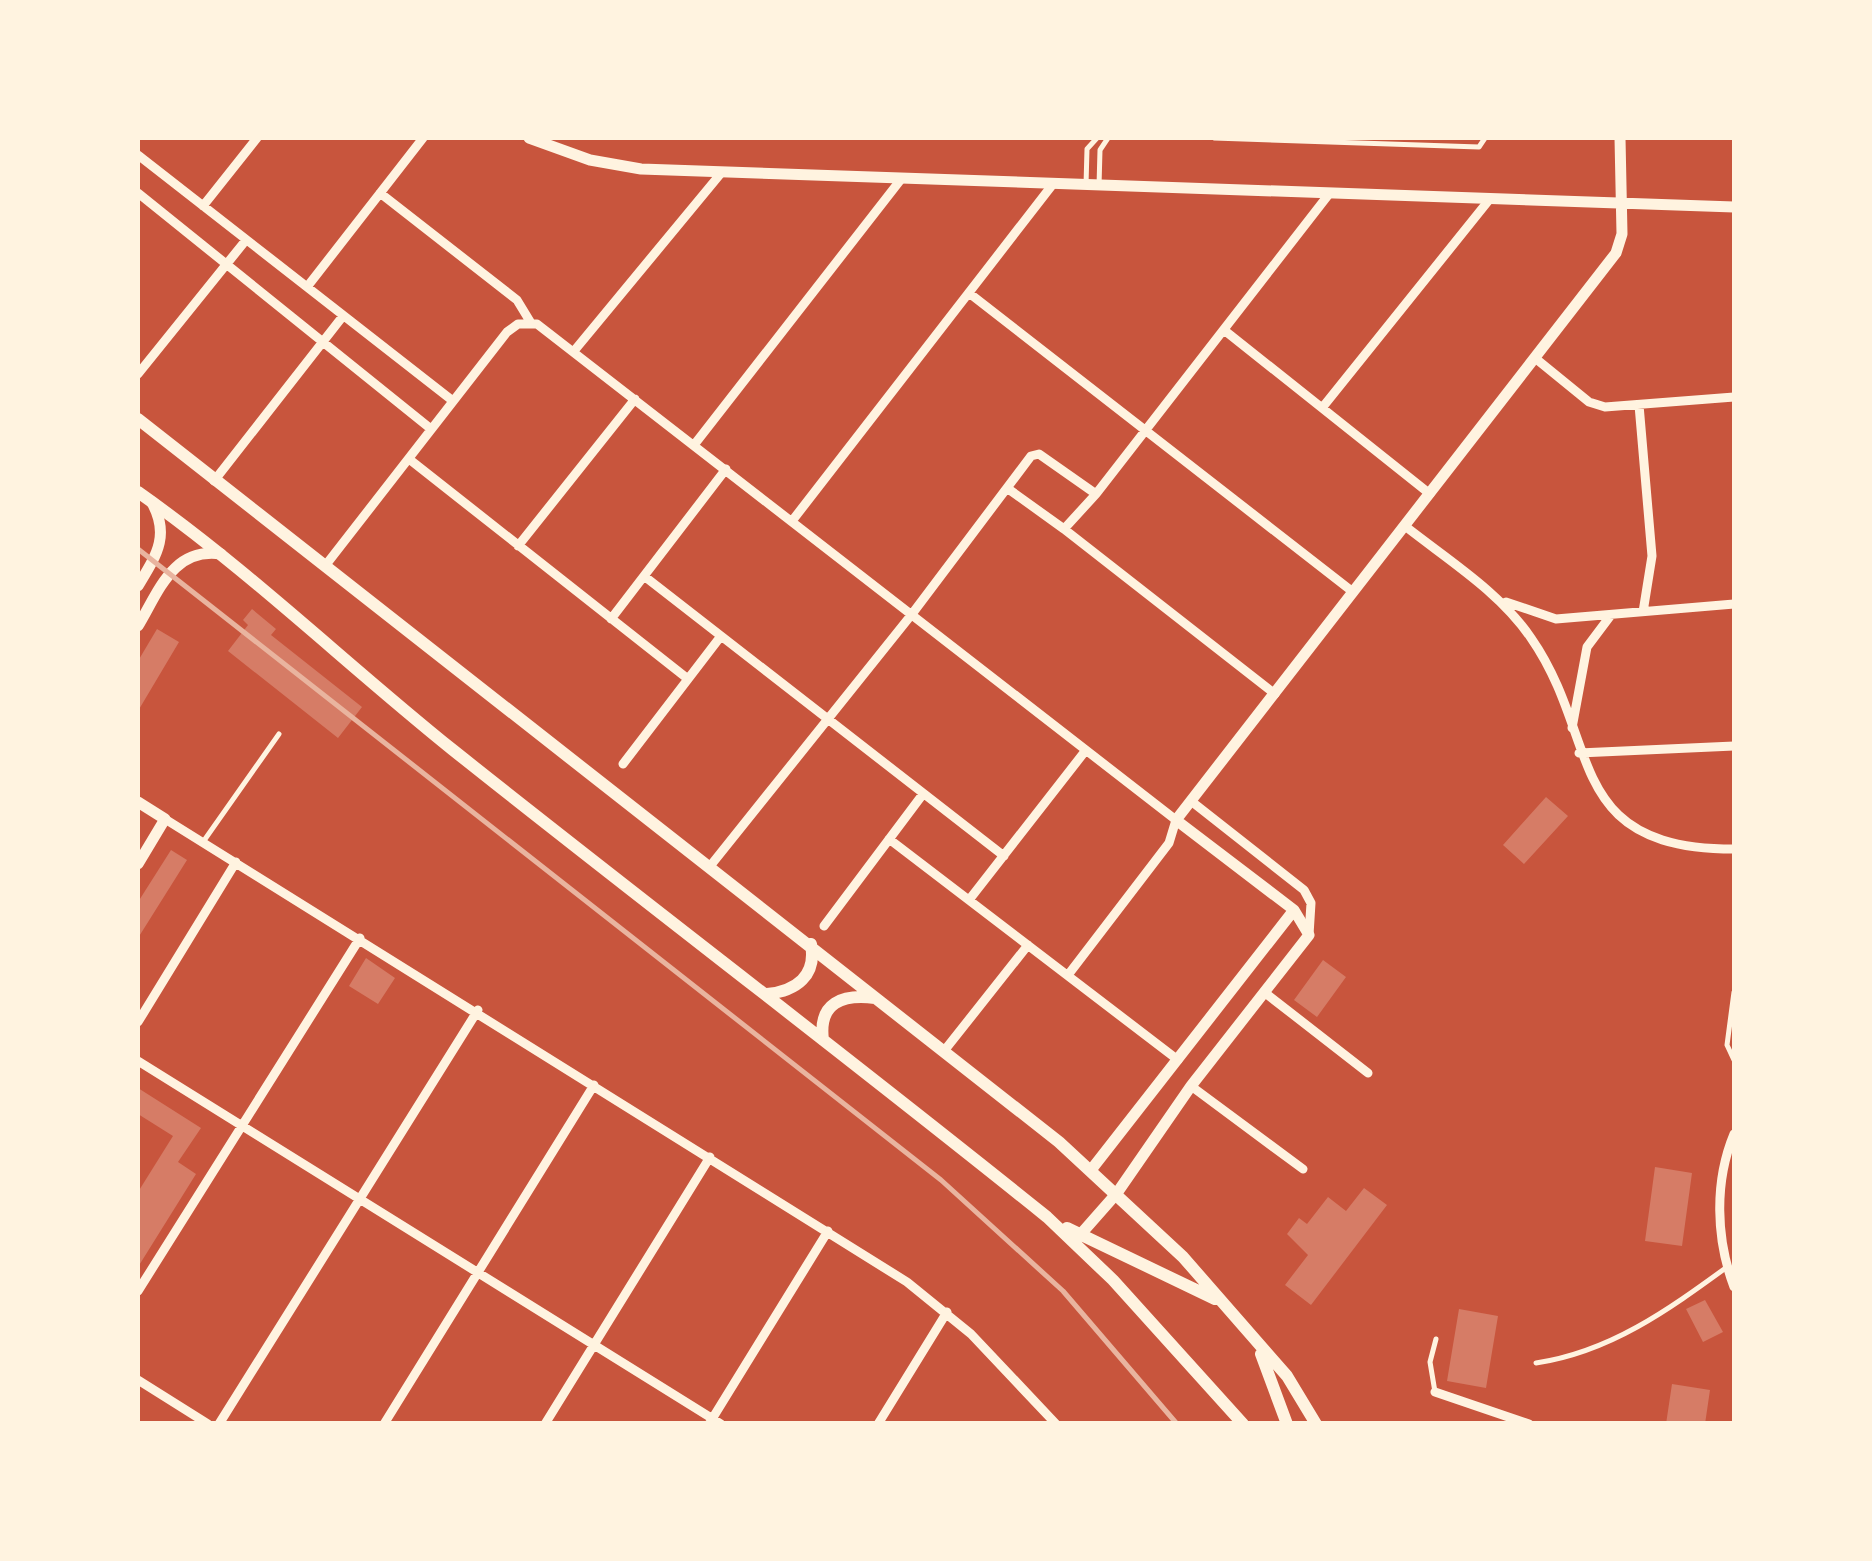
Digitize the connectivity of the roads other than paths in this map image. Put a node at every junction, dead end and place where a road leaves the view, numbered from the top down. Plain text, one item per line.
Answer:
1 (258, 138) edge
2 (423, 138) edge
3 (529, 138) edge
4 (1096, 138) edge
5 (1108, 138) edge
6 (1214, 138) edge
7 (1271, 138) edge
8 (1485, 138) edge
9 (1620, 138) edge
10 (1289, 139) edge
11 (1354, 140) edge
12 (138, 156) edge
13 (148, 163) junction
14 (722, 172) junction
15 (138, 175) edge
16 (902, 178) junction
17 (1053, 184) junction
18 (1092, 185) junction
19 (380, 192) junction
20 (138, 193) edge
21 (1328, 194) junction
22 (1489, 200) junction
23 (1622, 204) junction
24 (203, 206) junction
25 (1734, 207) edge
26 (246, 240) junction
27 (224, 262) junction
28 (307, 287) junction
29 (970, 292) junction
30 (343, 316) junction
31 (531, 323) junction
32 (1224, 330) junction
33 (322, 340) junction
34 (574, 351) junction
35 (1535, 358) junction
36 (138, 374) edge
37 (1734, 397) edge
38 (635, 399) junction
39 (453, 402) junction
40 (1639, 405) junction
41 (1322, 408) junction
42 (138, 419) edge
43 (432, 429) junction
44 (1146, 430) junction
45 (694, 444) junction
46 (409, 459) junction
47 (726, 470) junction
48 (214, 480) junction
49 (1007, 488) junction
50 (138, 492) edge
51 (1096, 494) junction
52 (1430, 494) junction
53 (150, 501) junction
54 (792, 521) junction
55 (1405, 526) junction
56 (1064, 529) junction
57 (518, 546) junction
58 (224, 555) junction
59 (325, 566) junction
60 (644, 576) junction
61 (138, 586) edge
62 (1353, 592) junction
63 (1494, 597) junction
64 (1734, 604) edge
65 (1643, 612) junction
66 (912, 614) junction
67 (1611, 615) junction
68 (612, 619) junction
69 (138, 626) edge
70 (722, 636) junction
71 (688, 679) junction
72 (1274, 694) junction
73 (826, 718) junction
74 (1572, 731) junction
75 (279, 734) dead end
76 (1734, 746) edge
77 (1086, 750) junction
78 (1579, 752) junction
79 (622, 764) dead end
80 (924, 794) junction
81 (1192, 801) junction
82 (138, 802) edge
83 (166, 819) junction
84 (1176, 820) junction
85 (889, 839) junction
86 (203, 842) junction
87 (1734, 849) edge
88 (1004, 856) junction
89 (236, 862) junction
90 (138, 864) edge
91 (711, 865) junction
92 (969, 900) junction
93 (1294, 910) junction
94 (824, 926) dead end
95 (1309, 935) junction
96 (360, 938) junction
97 (811, 944) junction
98 (1028, 945) junction
99 (1068, 976) junction
100 (1264, 992) junction
101 (1734, 992) edge
102 (766, 994) junction
103 (878, 998) junction
104 (478, 1010) junction
105 (138, 1022) edge
106 (822, 1040) junction
107 (944, 1050) junction
108 (138, 1060) edge
109 (1178, 1060) junction
110 (1734, 1060) edge
111 (1368, 1073) dead end
112 (594, 1085) junction
113 (1192, 1086) junction
114 (242, 1126) junction
115 (1734, 1134) edge
116 (710, 1157) junction
117 (1303, 1169) dead end
118 (1091, 1170) junction
119 (1117, 1194) junction
120 (360, 1199) junction
121 (1047, 1217) junction
122 (828, 1232) junction
123 (1080, 1235) junction
124 (1727, 1267) junction
125 (478, 1272) junction
126 (1734, 1287) edge
127 (138, 1291) edge
128 (1224, 1306) junction
129 (947, 1312) junction
130 (1252, 1338) junction
131 (1436, 1339) dead end
132 (594, 1345) junction
133 (1536, 1363) dead end
134 (138, 1380) edge
135 (1434, 1392) joint
136 (714, 1422) edge
137 (208, 1424) edge
138 (218, 1424) edge
139 (384, 1424) edge
140 (545, 1424) edge
141 (878, 1424) edge
142 (1056, 1424) edge
143 (1244, 1424) edge
144 (1288, 1424) edge
145 (1319, 1424) edge
146 (1529, 1424) edge

1 - 24 street
2 - 19 street
3 - 14 street
4 - 18 lane
5 - 18 lane
6 - 7 lane
7 - 10 lane
8 - 11 lane
9 - 23 street
10 - 11 lane
12 - 13 street
13 - 15 street
13 - 24 street
14 - 16 street
14 - 34 street
16 - 17 street
16 - 45 street
17 - 18 street
17 - 29 street
18 - 21 street
19 - 28 street
19 - 31 street
20 - 27 street
21 - 22 street
21 - 32 street
22 - 23 street
22 - 41 street
23 - 25 street
23 - 35 street
24 - 26 street
26 - 27 street
26 - 28 street
27 - 33 street
27 - 36 street
28 - 30 street
29 - 44 street
29 - 54 street
30 - 33 street
30 - 39 street
31 - 34 street
31 - 39 street
32 - 41 street
32 - 44 street
33 - 43 street
33 - 48 street
34 - 38 street
35 - 40 street
35 - 52 street
37 - 40 street
38 - 45 street
38 - 57 street
39 - 43 street
40 - 65 street
41 - 52 street
42 - 48 main road
43 - 46 street
44 - 51 street
44 - 62 street
45 - 47 street
46 - 57 street
46 - 59 street
47 - 54 street
47 - 60 street
48 - 59 main road
49 - 51 street
49 - 56 street
49 - 66 street
50 - 53 main road
51 - 56 street
52 - 55 street
53 - 58 main road
53 - 61 street
54 - 66 street
55 - 62 street
55 - 63 street
56 - 72 street
57 - 68 street
58 - 69 street
58 - 102 main road
59 - 91 main road
60 - 68 street
60 - 70 street
62 - 72 street
63 - 67 street
63 - 74 street
64 - 65 street
65 - 67 street
66 - 73 street
66 - 77 street
67 - 74 street
68 - 71 street
70 - 71 street
70 - 73 street
71 - 79 street
72 - 81 street
73 - 80 street
73 - 91 street
74 - 78 street
75 - 86 lane
76 - 78 street
77 - 84 street
77 - 88 street
78 - 87 street
80 - 85 street
80 - 88 street
81 - 84 street
81 - 95 street
82 - 83 street
83 - 86 street
83 - 90 street
84 - 93 street
84 - 99 street
85 - 92 street
85 - 94 street
86 - 89 street
88 - 92 street
89 - 96 street
89 - 105 street
91 - 97 main road
92 - 98 street
93 - 95 street
93 - 109 street
95 - 100 street
96 - 104 street
96 - 114 street
97 - 102 main road
97 - 103 main road
98 - 99 street
98 - 107 street
99 - 109 street
100 - 111 street
100 - 113 street
101 - 110 lane
102 - 106 main road
103 - 106 main road
103 - 107 main road
104 - 112 street
104 - 120 street
106 - 121 main road
107 - 118 main road
108 - 114 street
109 - 118 street
112 - 116 street
112 - 125 street
113 - 117 street
113 - 119 street
114 - 120 street
114 - 127 street
115 - 124 street
116 - 122 street
116 - 132 street
118 - 119 main road
119 - 123 street
119 - 128 main road
120 - 125 street
120 - 138 street
121 - 123 main road
121 - 143 main road
122 - 129 street
122 - 136 street
123 - 128 main road
124 - 126 street
124 - 133 lane
125 - 132 street
125 - 139 street
128 - 130 main road
129 - 141 street
129 - 142 street
130 - 144 main road
130 - 145 main road
131 - 135 lane
132 - 136 street
132 - 140 street
134 - 137 street
135 - 146 street

